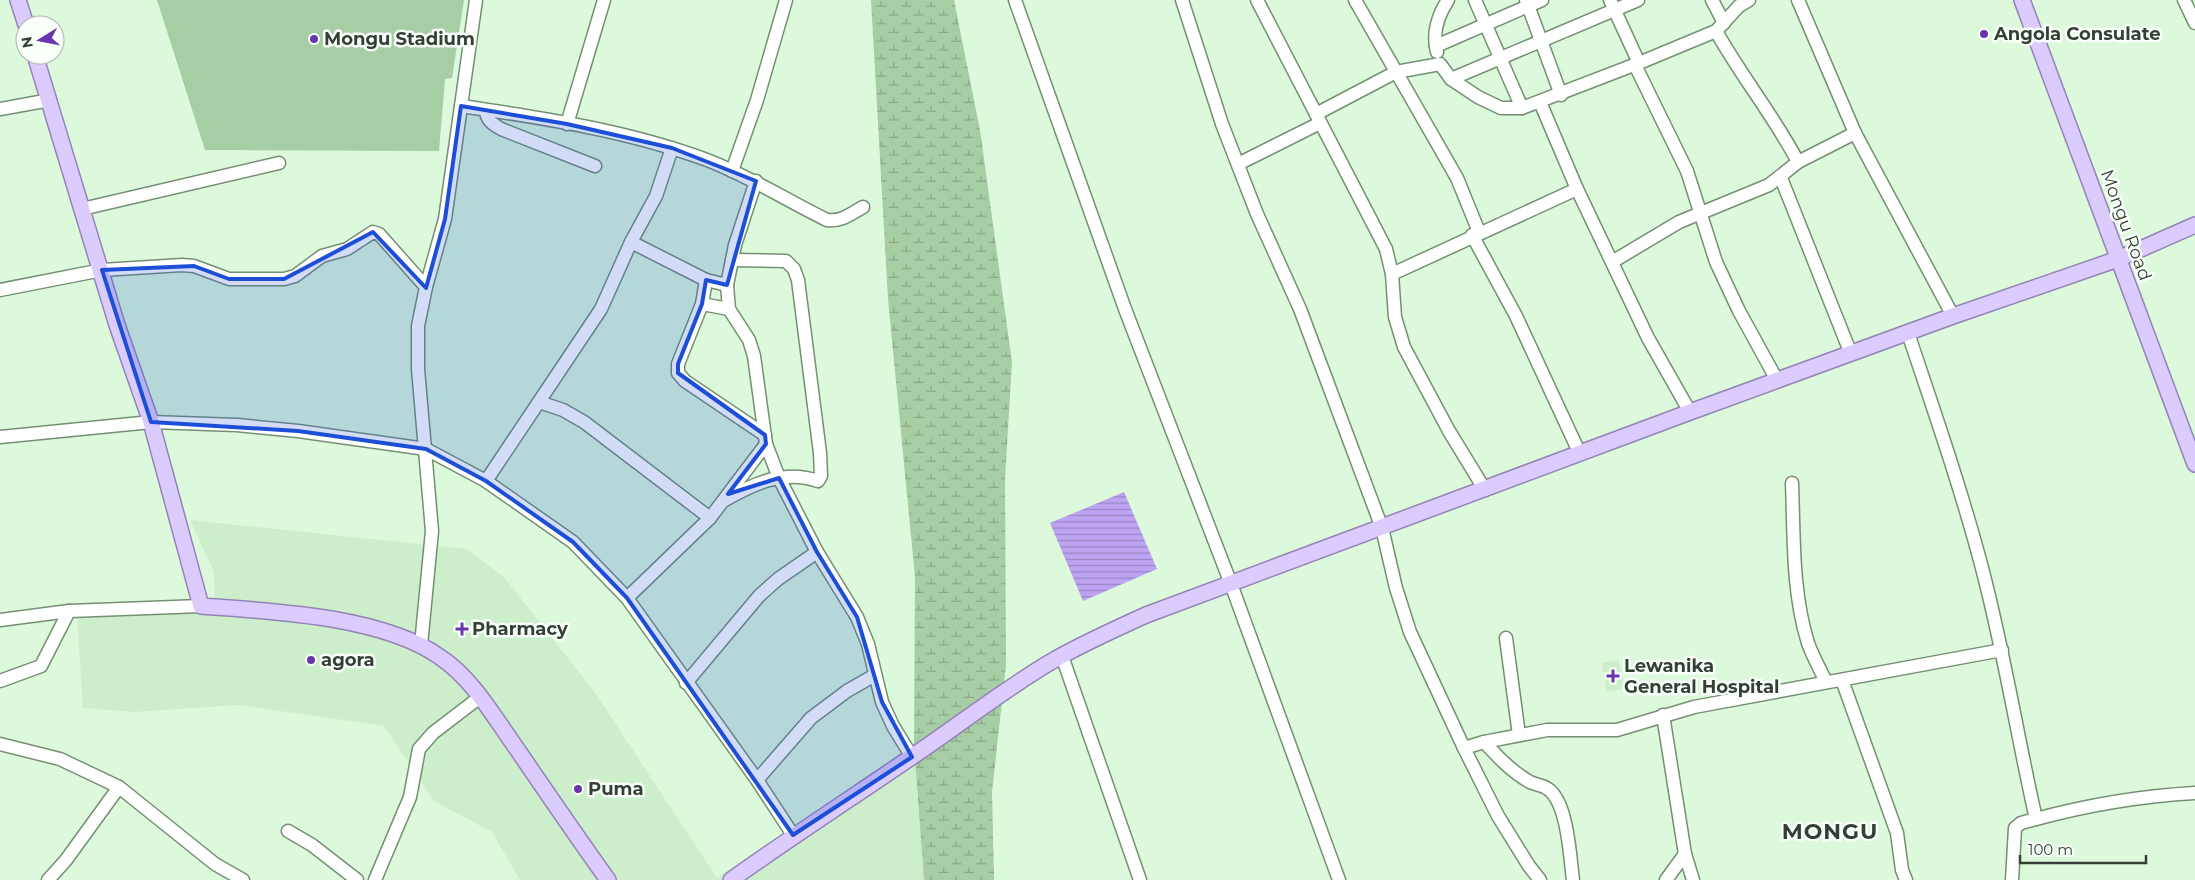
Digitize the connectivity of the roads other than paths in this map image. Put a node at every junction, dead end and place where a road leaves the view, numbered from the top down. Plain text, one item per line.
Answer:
1 (18, 0) edge
2 (476, 0) edge
3 (604, 0) edge
4 (786, 0) edge
5 (1015, 0) edge
6 (1182, 0) edge
7 (1257, 0) edge
8 (1355, 0) edge
9 (1448, 0) edge
10 (1476, 0) edge
11 (1542, 0) edge
12 (1638, 0) edge
13 (1712, 0) edge
14 (1749, 0) edge
15 (1798, 0) edge
16 (2184, 0) edge
17 (2026, 1) edge
18 (1528, 4) edge
19 (1613, 5) edge
20 (23, 15) edge
21 (2195, 23) edge
22 (1485, 25) junction
23 (1720, 27) junction
24 (1541, 42) junction
25 (1436, 46) junction
26 (1501, 59) junction
27 (1440, 64) junction
28 (1637, 64) junction
29 (38, 65) edge
30 (1396, 72) junction
31 (1451, 79) junction
32 (1561, 95) junction
33 (50, 100) junction
34 (1540, 102) junction
35 (461, 106) junction
36 (1522, 108) junction
37 (0, 109) edge
38 (486, 110) junction
39 (1318, 119) junction
40 (567, 124) junction
41 (1855, 133) junction
42 (672, 148) junction
43 (1798, 162) junction
44 (279, 163) dead end
45 (1238, 164) junction
46 (595, 166) dead end
47 (732, 171) junction
48 (1780, 178) junction
49 (756, 182) junction
50 (1577, 189) junction
51 (863, 207) dead end
52 (82, 209) junction
53 (1700, 214) junction
54 (2195, 225) edge
55 (1476, 234) junction
56 (631, 242) junction
57 (2118, 259) junction
58 (732, 260) junction
59 (1612, 262) junction
60 (102, 270) junction
61 (1392, 274) junction
62 (706, 280) junction
63 (726, 284) junction
64 (426, 286) junction
65 (0, 290) edge
66 (702, 304) junction
67 (729, 310) junction
68 (1953, 316) junction
69 (1908, 333) junction
70 (1851, 354) junction
71 (1777, 380) junction
72 (539, 402) junction
73 (1690, 412) junction
74 (150, 422) junction
75 (0, 437) edge
76 (765, 439) junction
77 (426, 449) junction
78 (1580, 454) junction
79 (2195, 464) edge
80 (778, 478) junction
81 (486, 480) junction
82 (1792, 483) dead end
83 (1485, 490) junction
84 (725, 500) junction
85 (710, 518) junction
86 (1382, 528) junction
87 (817, 552) junction
88 (1231, 584) junction
89 (627, 598) junction
90 (201, 606) junction
91 (69, 611) junction
92 (0, 620) edge
93 (1506, 638) dead end
94 (421, 645) junction
95 (2002, 650) junction
96 (1062, 656) junction
97 (876, 675) junction
98 (1842, 680) junction
99 (0, 681) edge
100 (1826, 682) junction
101 (686, 683) junction
102 (480, 697) junction
103 (1662, 716) junction
104 (1519, 735) junction
105 (1484, 742) junction
106 (0, 744) edge
107 (1464, 748) junction
108 (912, 757) junction
109 (757, 780) junction
110 (119, 787) junction
111 (2195, 793) edge
112 (2036, 819) junction
113 (288, 831) dead end
114 (793, 836) junction
115 (1685, 854) junction
116 (1902, 877) edge
117 (48, 880) edge
118 (243, 880) edge
119 (357, 880) edge
120 (374, 880) edge
121 (608, 880) edge
122 (731, 880) edge
123 (1140, 880) edge
124 (1339, 880) edge
125 (1540, 880) edge
126 (1573, 880) edge
127 (1666, 880) edge
128 (1693, 880) edge
129 (2012, 880) edge

1 - 20 main road
2 - 35 street
3 - 40 street
4 - 47 street
5 - 88 street
6 - 45 street
7 - 39 street
8 - 30 street
9 - 25 street
10 - 22 street
11 - 18 street
12 - 19 street
13 - 23 street
14 - 23 street
15 - 41 street
16 - 21 street
17 - 57 main road, Mongu Road
18 - 22 street
18 - 24 street
19 - 24 street
19 - 28 street
22 - 25 street
22 - 26 street
23 - 28 street
23 - 43 street
24 - 26 street
24 - 32 street
25 - 27 street
26 - 31 street
26 - 36 street
27 - 30 street
27 - 31 street
28 - 32 street
28 - 53 street
29 - 33 main road
30 - 39 street
30 - 55 street
31 - 36 street
32 - 34 street
33 - 37 street
33 - 52 main road
34 - 36 street
34 - 50 street
35 - 38 street
35 - 64 street
38 - 40 street
38 - 46 street
39 - 45 street
39 - 61 street
40 - 42 street
41 - 43 street
41 - 68 street
42 - 47 street
42 - 56 street
43 - 48 street
44 - 52 street
45 - 86 street
47 - 49 street
48 - 53 street
48 - 70 street
49 - 51 street
49 - 58 street
50 - 55 street
50 - 59 street
52 - 60 main road
53 - 59 street
53 - 71 street
54 - 57 main road
55 - 61 street
55 - 78 street
56 - 62 street
56 - 72 street
57 - 68 main road
57 - 79 main road, Mongu Road
58 - 63 street
58 - 80 street
59 - 73 street
60 - 64 street
60 - 65 street
60 - 74 main road
61 - 83 street
62 - 63 street
62 - 66 street
63 - 67 street
64 - 77 street
66 - 67 street
66 - 76 street
67 - 76 street
68 - 69 main road
69 - 70 main road
69 - 95 street
70 - 71 main road
71 - 73 main road
72 - 81 street
72 - 85 street
73 - 78 main road
74 - 75 street
74 - 77 street
74 - 90 main road
76 - 80 street
76 - 84 street
77 - 81 street
77 - 94 street
78 - 83 main road
80 - 84 street
80 - 87 street
81 - 89 street
82 - 100 street
83 - 86 main road
84 - 85 street
85 - 89 street
86 - 88 main road
86 - 107 street
87 - 97 street
87 - 101 street
88 - 96 main road
88 - 124 street
89 - 101 street
90 - 91 street
90 - 94 main road
91 - 92 street
91 - 99 street
93 - 104 street
94 - 102 main road
95 - 98 street
95 - 112 street
96 - 108 main road
96 - 123 street
97 - 108 street
97 - 109 street
98 - 100 street
98 - 116 street
100 - 103 street
101 - 109 street
102 - 120 street
102 - 121 main road
103 - 104 street
103 - 115 street
104 - 105 street
105 - 107 street
105 - 126 street
106 - 110 street
107 - 125 street
108 - 114 main road
109 - 114 street
110 - 117 street
110 - 118 street
111 - 112 street
112 - 129 street
113 - 119 street
114 - 122 main road
115 - 127 street
115 - 128 street

